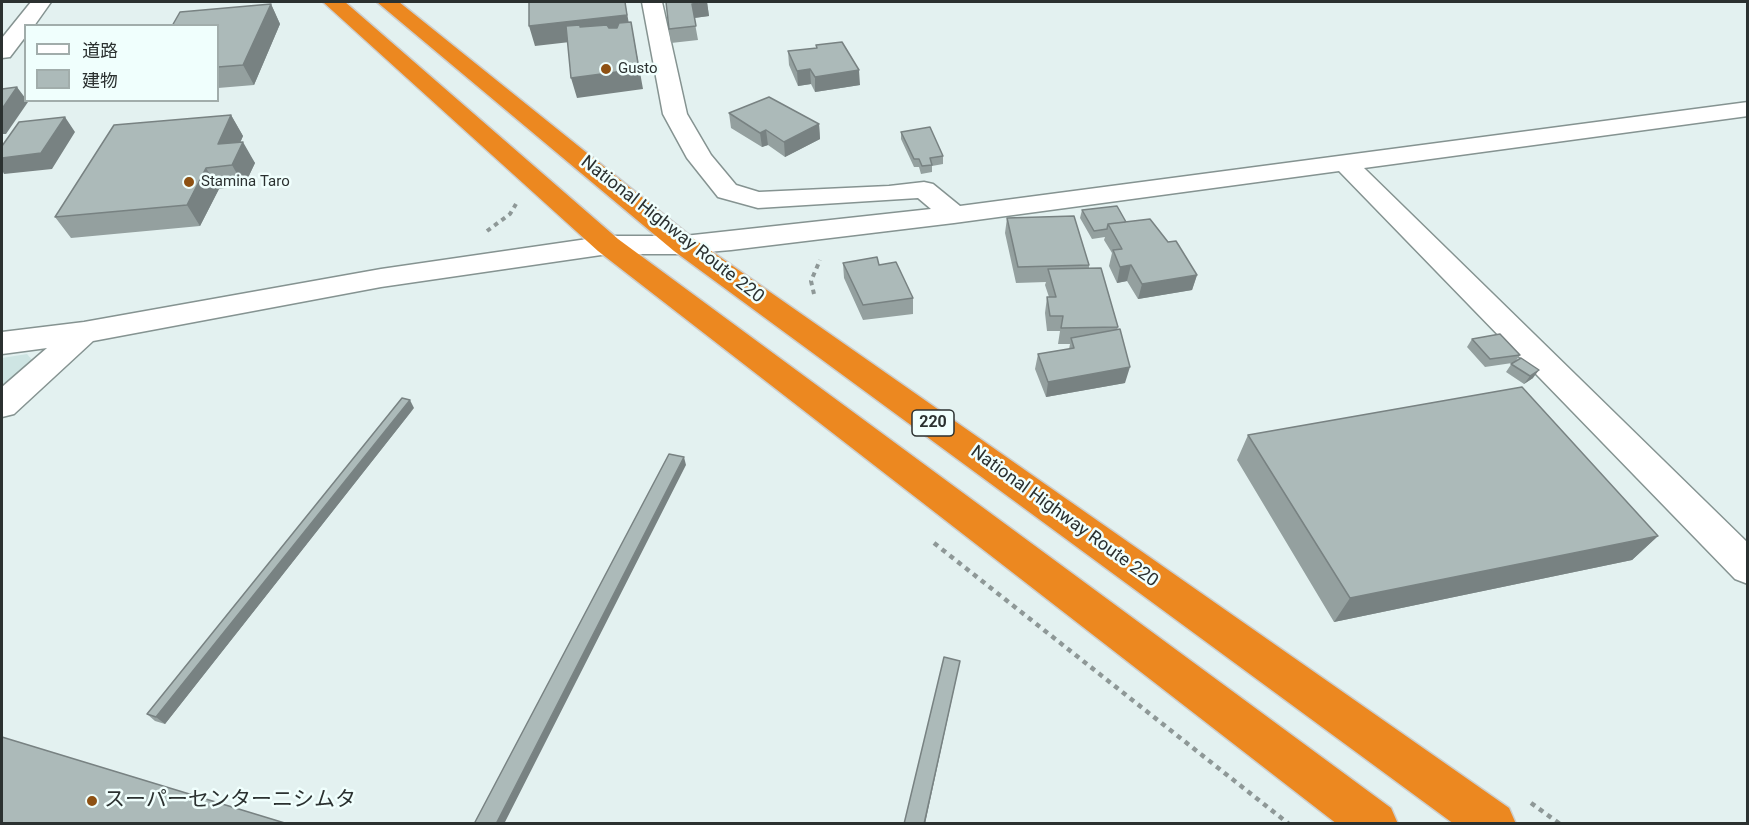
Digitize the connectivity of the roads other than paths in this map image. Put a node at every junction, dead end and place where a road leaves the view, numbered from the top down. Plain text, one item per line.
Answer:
1 (41, 2) edge
2 (333, 2) edge
3 (387, 2) edge
4 (652, 2) edge
5 (2, 52) edge
6 (1748, 109) edge
7 (1345, 163) junction
8 (954, 215) junction
9 (608, 245) junction
10 (684, 245) junction
11 (84, 332) junction
12 (2, 343) edge
13 (2, 405) edge
14 (1748, 568) edge
15 (1375, 824) edge
16 (1493, 824) edge

1 - 5 street
2 - 9 highway
3 - 10 highway, National Highway Route 220 / 220
4 - 8 street
6 - 7 street
7 - 8 street
7 - 14 street
8 - 10 street
9 - 10 street
9 - 11 street
9 - 15 highway
10 - 16 highway, National Highway Route 220 / 220
11 - 12 street
11 - 13 street

